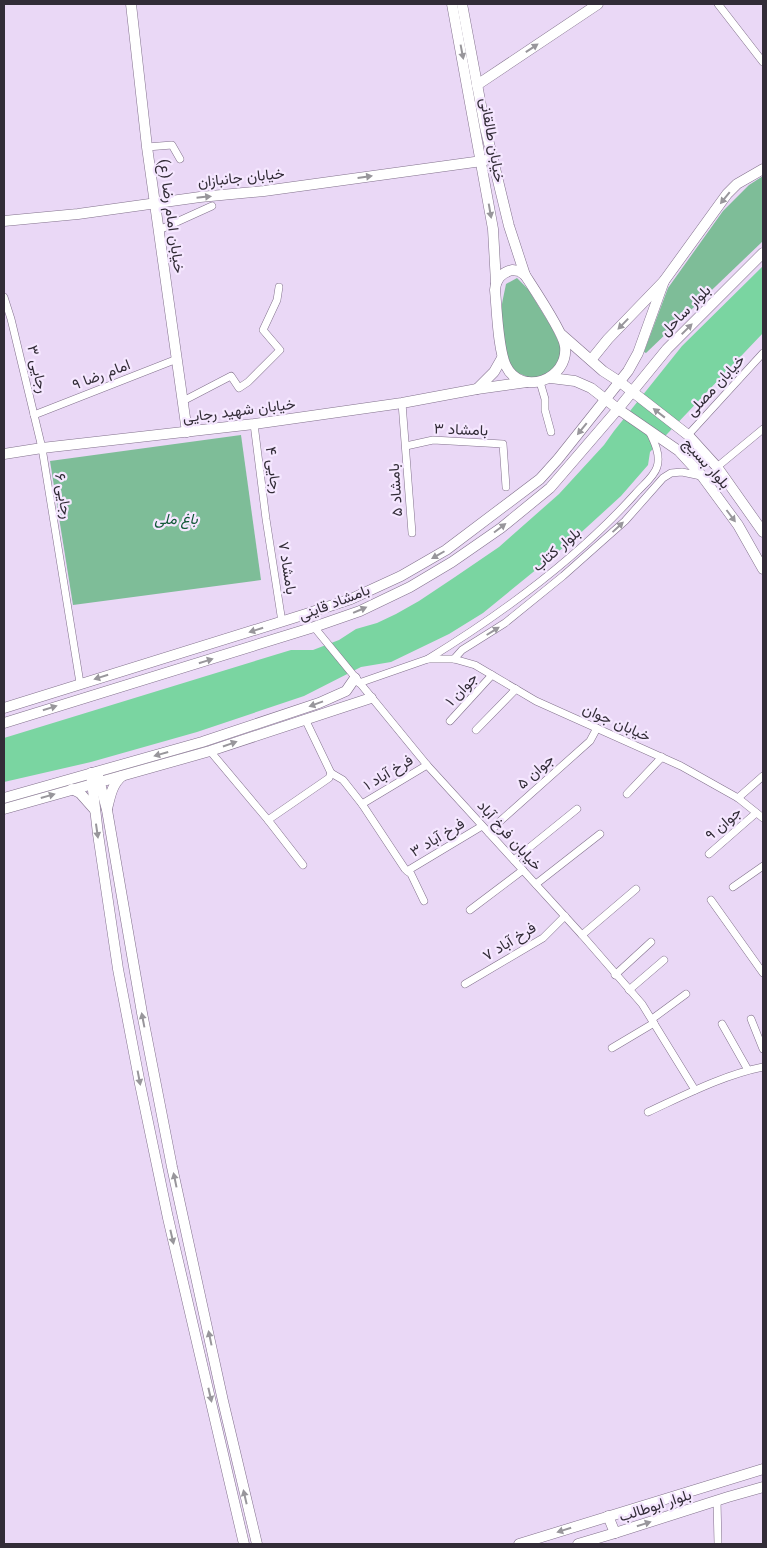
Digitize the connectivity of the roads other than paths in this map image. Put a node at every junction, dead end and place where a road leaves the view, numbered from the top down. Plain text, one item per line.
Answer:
1 (131, 4) edge
2 (452, 4) edge
3 (462, 4) edge
4 (598, 4) edge
5 (718, 4) edge
6 (763, 62) edge
7 (477, 85) junction
8 (147, 147) junction
9 (493, 158) junction
10 (180, 159) dead end
11 (482, 161) junction
12 (763, 169) edge
13 (155, 203) junction
14 (212, 206) dead end
15 (4, 221) edge
16 (159, 230) junction
17 (763, 253) edge
18 (525, 276) junction
19 (664, 281) junction
20 (496, 283) junction
21 (280, 288) dead end
22 (4, 298) edge
23 (560, 333) junction
24 (763, 354) edge
25 (502, 358) junction
26 (177, 359) junction
27 (591, 360) junction
28 (551, 378) junction
29 (527, 382) junction
30 (540, 382) junction
31 (620, 382) junction
32 (477, 389) junction
33 (631, 391) junction
34 (606, 399) junction
35 (183, 401) junction
36 (402, 403) junction
37 (618, 409) junction
38 (34, 415) junction
39 (254, 424) junction
40 (763, 428) edge
41 (649, 430) junction
42 (187, 432) junction
43 (551, 432) dead end
44 (688, 434) junction
45 (406, 446) junction
46 (42, 448) junction
47 (4, 454) edge
48 (558, 459) junction
49 (717, 467) junction
50 (568, 468) junction
51 (652, 475) junction
52 (702, 476) junction
53 (658, 483) junction
54 (506, 487) dead end
55 (266, 519) joint
56 (763, 531) edge
57 (412, 533) dead end
58 (763, 569) edge
59 (282, 622) junction
60 (314, 628) junction
61 (428, 659) junction
62 (454, 659) junction
63 (492, 675) junction
64 (357, 680) junction
65 (80, 683) junction
66 (516, 689) junction
67 (371, 698) junction
68 (4, 708) edge
69 (305, 719) junction
70 (5, 720) edge
71 (450, 721) dead end
72 (597, 728) junction
73 (476, 730) dead end
74 (210, 751) junction
75 (662, 756) junction
76 (428, 765) junction
77 (331, 773) junction
78 (122, 775) junction
79 (763, 776) edge
80 (95, 777) junction
81 (72, 789) junction
82 (627, 794) dead end
83 (4, 798) edge
84 (738, 798) junction
85 (362, 804) junction
86 (4, 809) edge
87 (577, 809) dead end
88 (95, 810) junction
89 (107, 810) junction
90 (756, 813) junction
91 (763, 818) edge
92 (268, 820) junction
93 (482, 826) junction
94 (489, 833) junction
95 (600, 834) dead end
96 (709, 854) dead end
97 (514, 860) junction
98 (303, 865) dead end
99 (763, 866) edge
100 (523, 870) junction
101 (407, 871) junction
102 (536, 884) junction
103 (733, 887) dead end
104 (636, 889) dead end
105 (711, 900) dead end
106 (424, 902) dead end
107 (470, 910) dead end
108 (565, 916) junction
109 (582, 935) junction
110 (651, 942) dead end
111 (664, 960) dead end
112 (763, 973) edge
113 (615, 974) junction
114 (465, 984) dead end
115 (629, 990) junction
116 (686, 994) dead end
117 (751, 1019) dead end
118 (653, 1021) junction
119 (722, 1024) dead end
120 (612, 1048) dead end
121 (763, 1049) edge
122 (763, 1067) edge
123 (748, 1070) junction
124 (695, 1090) junction
125 (648, 1112) dead end
126 (763, 1469) edge
127 (723, 1482) junction
128 (763, 1487) edge
129 (728, 1497) junction
130 (717, 1500) junction
131 (608, 1516) junction
132 (615, 1534) junction
133 (244, 1544) edge
134 (257, 1544) edge
135 (519, 1544) edge
136 (578, 1544) edge
137 (718, 1544) edge

1 - 8 street, خیابان امام رضا (ع)
2 -> 11 street, خیابان طالقانی
3 - 7 street, خیابان طالقانی
7 -> 4 street
5 - 6 street
7 - 9 street, خیابان طالقانی
8 - 10 street
8 - 13 street, خیابان امام رضا (ع)
9 - 11 street, خیابان جانبازان
9 - 18 street, خیابان طالقانی
13 -> 11 street, خیابان جانبازان
11 -> 20 street, خیابان طالقانی
12 -> 19 street, بلوار ساحل
13 - 15 street, خیابان جانبازان
13 - 16 street, خیابان امام رضا (ع)
14 - 16 street
16 - 26 street, خیابان امام رضا (ع)
33 -> 17 street, بلوار ساحل
18 - 20 street
18 - 23 street, خیابان طالقانی
19 -> 27 street, بلوار ساحل
19 - 31 street, بلوار ساحل
20 - 25 street, خیابان طالقانی
21 - 35 street
22 - 38 street, رجایی ۳
23 - 27 street, بلوار بسیج
23 - 28 street
24 - 44 street, خیابان مصلی
25 - 29 street
25 - 32 street
26 - 35 street, خیابان امام رضا (ع)
26 - 38 street, امام رضا ۹
27 - 31 street, بلوار بسیج
28 - 30 street, خیابان شهید رجایی
28 - 34 street, بلوار بسیج
29 - 30 street, خیابان شهید رجایی
29 - 32 street, خیابان شهید رجایی
30 - 43 street
31 - 33 street, بلوار بسیج
31 - 34 street, بلوار ساحل
32 - 36 street, خیابان شهید رجایی
33 - 37 street, بلوار ساحل
44 -> 33 street, بلوار بسیج
34 - 37 street, بلوار بسیج
34 -> 48 street, بامشاد قاینی
35 - 42 street, خیابان امام رضا (ع)
36 - 39 street, خیابان شهید رجایی
36 - 45 street, بامشاد ۵
37 - 41 street, بلوار بسیج
37 - 50 street, بامشاد قاینی
38 - 46 street, رجایی ۳
39 - 42 street, خیابان شهید رجایی
39 - 55 street, رجایی ۴
40 - 49 street
41 - 51 street, بلوار کتاب
41 - 52 street, بلوار بسیج
42 - 46 street, خیابان شهید رجایی
44 - 49 street, بلوار بسیج
45 - 54 street, بامشاد ۳
45 - 57 street, بامشاد ۵
46 - 47 street, خیابان شهید رجایی
46 - 65 street, رجایی ۶
48 - 50 street
48 -> 59 street, بامشاد قاینی
49 - 56 street, بلوار بسیج
60 -> 50 street, بامشاد قاینی
51 - 53 street
51 - 61 street, بلوار کتاب
52 - 53 street, بلوار کتاب
52 -> 58 street, بلوار بسیج
62 -> 53 street, بلوار کتاب
55 - 59 street, بامشاد ۷
59 -> 65 street, بامشاد قاینی
60 - 64 street, خیابان فرخ آباد
70 -> 60 street, بامشاد قاینی
61 - 62 street, خیابان جوان
61 - 64 street
62 - 63 street, خیابان جوان
63 - 66 street, خیابان جوان
63 - 71 street, جوان ۱
64 - 67 street, خیابان فرخ آباد
64 -> 80 street
65 - 68 street, بامشاد قاینی
66 - 72 street, خیابان جوان
66 - 73 street
67 - 69 street
67 - 76 street, خیابان فرخ آباد
74 -> 69 street
69 - 77 street
72 - 75 street, خیابان جوان
72 - 94 street, جوان ۵
74 - 78 street
74 - 92 street
75 - 82 street
75 - 84 street, خیابان جوان
76 - 85 street, فرخ آباد ۱
76 - 93 street, خیابان فرخ آباد
77 - 85 street
77 - 92 street
78 - 80 street
78 - 89 street
79 - 84 street
80 - 81 street
80 - 83 street
80 - 88 street
80 - 89 street
86 -> 81 street
81 - 88 street
84 - 90 street, خیابان جوان
85 - 101 street
87 - 97 street
88 -> 133 street
134 -> 89 street
90 - 91 street, خیابان جوان
90 - 96 street, جوان ۹
92 - 98 street
93 - 94 street, خیابان فرخ آباد
93 - 101 street, فرخ آباد ۳
94 - 97 street, خیابان فرخ آباد
95 - 102 street
97 - 100 street, خیابان فرخ آباد
99 - 103 street
100 - 102 street, خیابان فرخ آباد
100 - 107 street
101 - 106 street
102 - 108 street, خیابان فرخ آباد
104 - 109 street
105 - 112 street
108 - 109 street, خیابان فرخ آباد
108 - 114 street, فرخ آباد ۷
109 - 113 street, خیابان فرخ آباد
110 - 113 street
111 - 115 street
113 - 115 street, خیابان فرخ آباد
115 - 118 street, خیابان فرخ آباد
116 - 118 street
117 - 121 street
118 - 120 street
118 - 124 street, خیابان فرخ آباد
119 - 123 street
122 - 123 street
123 - 124 street
124 - 125 street
126 - 127 street, بلوار ابوطالب
127 - 129 street
127 - 131 street, بلوار ابوطالب
128 - 129 street, بلوار ابوطالب
129 - 130 street, بلوار ابوطالب
132 -> 130 street, بلوار ابوطالب
130 - 137 street
131 - 132 street, بلوار ابوطالب
131 -> 135 street
132 - 136 street

